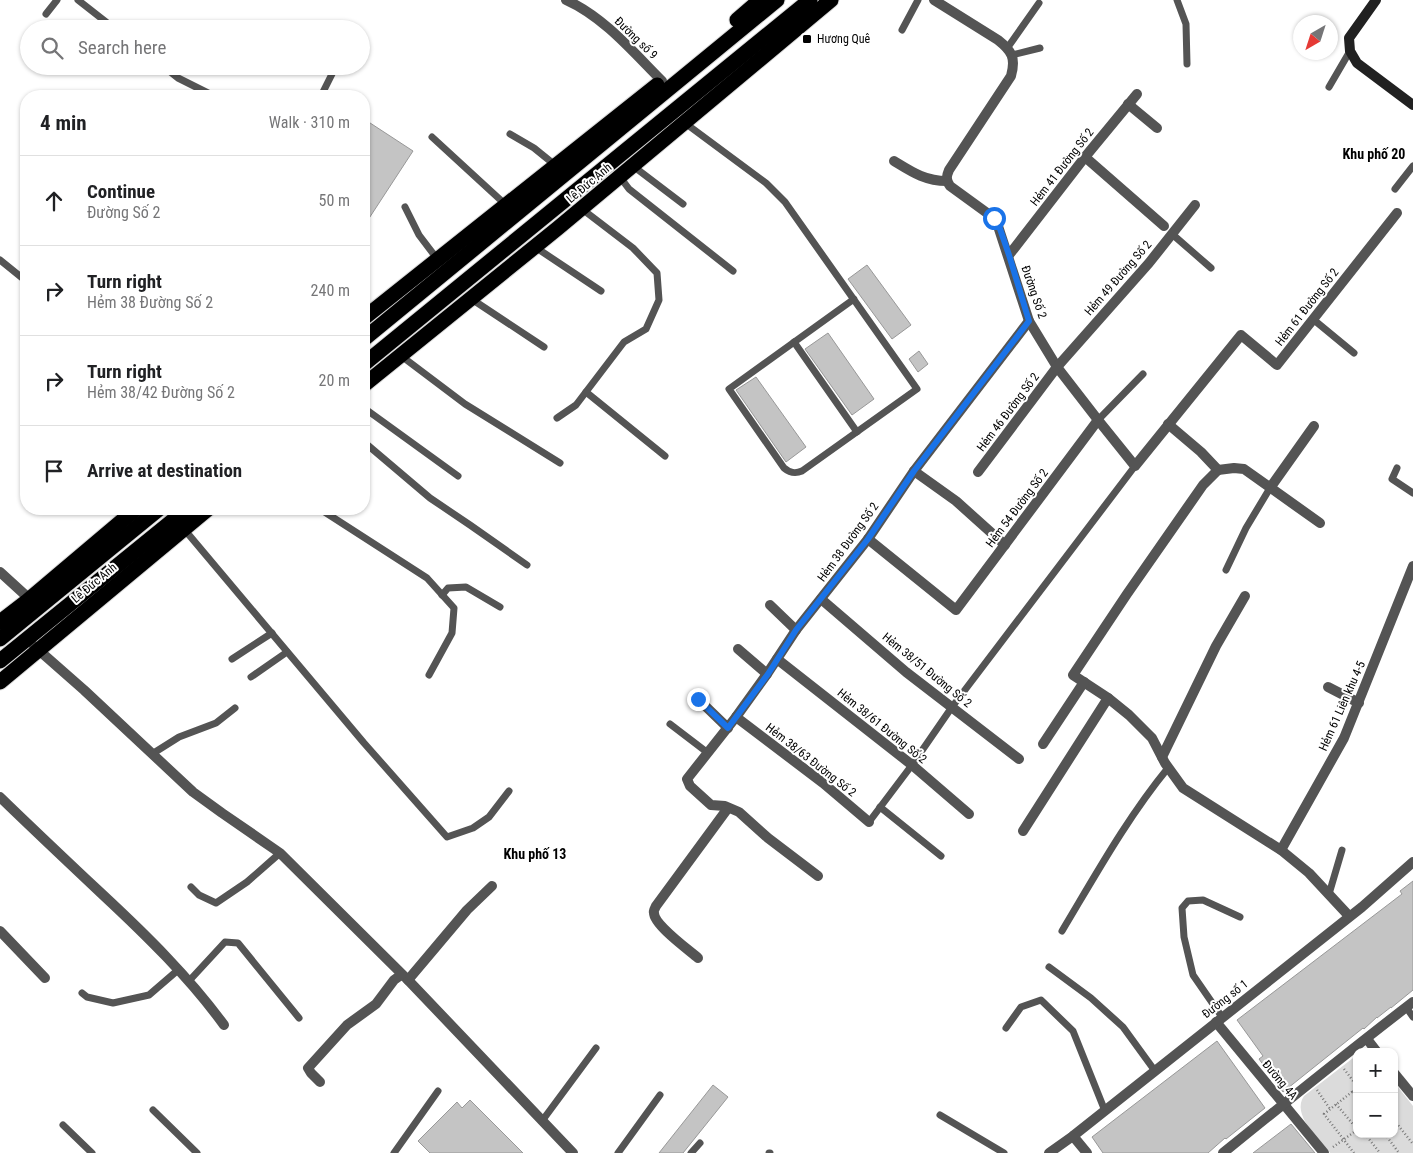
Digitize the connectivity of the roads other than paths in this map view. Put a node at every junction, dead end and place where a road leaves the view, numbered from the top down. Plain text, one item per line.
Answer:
1 (57, 0) edge
2 (78, 0) edge
3 (566, 0) edge
4 (760, 0) edge
5 (777, 0) edge
6 (810, 0) edge
7 (831, 0) edge
8 (918, 0) edge
9 (934, 0) edge
10 (1177, 0) edge
11 (1376, 0) edge
12 (1039, 2) dead end
13 (46, 14) dead end
14 (104, 20) edge
15 (902, 30) dead end
16 (1040, 48) dead end
17 (1010, 51) junction
18 (1350, 51) junction
19 (1187, 64) dead end
20 (174, 75) edge
21 (331, 75) edge
22 (662, 81) junction
23 (1329, 87) dead end
24 (202, 90) edge
25 (323, 90) edge
26 (1137, 94) dead end
27 (1128, 104) junction
28 (1413, 105) edge
29 (685, 123) junction
30 (1157, 128) dead end
31 (510, 134) dead end
32 (432, 137) dead end
33 (1085, 157) junction
34 (894, 160) dead end
35 (555, 166) junction
36 (633, 166) junction
37 (1413, 166) edge
38 (620, 177) junction
39 (947, 181) junction
40 (1395, 189) dead end
41 (683, 204) dead end
42 (506, 205) junction
43 (1195, 205) dead end
44 (405, 208) dead end
45 (582, 209) junction
46 (1398, 214) dead end
47 (1164, 226) dead end
48 (1172, 234) junction
49 (535, 247) junction
50 (1009, 255) junction
51 (0, 260) edge
52 (442, 264) junction
53 (1211, 268) dead end
54 (733, 271) dead end
55 (20, 275) edge
56 (601, 291) dead end
57 (470, 298) junction
58 (854, 299) junction
59 (370, 314) edge
60 (1314, 320) junction
61 (1029, 321) junction
62 (370, 332) edge
63 (794, 342) junction
64 (544, 347) dead end
65 (1354, 353) dead end
66 (400, 355) junction
67 (370, 359) edge
68 (1057, 367) junction
69 (1143, 374) dead end
70 (370, 380) edge
71 (586, 392) junction
72 (370, 412) edge
73 (557, 418) dead end
74 (1098, 420) junction
75 (1168, 424) junction
76 (1314, 426) dead end
77 (857, 432) junction
78 (370, 447) edge
79 (665, 456) dead end
80 (560, 464) dead end
81 (1135, 466) junction
82 (1397, 468) dead end
83 (1218, 470) junction
84 (914, 471) junction
85 (978, 472) dead end
86 (458, 476) dead end
87 (1270, 488) junction
88 (1413, 493) edge
89 (129, 515) edge
90 (151, 515) edge
91 (180, 515) edge
92 (200, 515) edge
93 (329, 515) edge
94 (1320, 523) dead end
95 (184, 528) junction
96 (868, 539) junction
97 (1005, 545) junction
98 (527, 565) dead end
99 (1413, 566) edge
100 (1226, 570) dead end
101 (0, 572) edge
102 (442, 596) junction
103 (1245, 596) dead end
104 (821, 599) junction
105 (34, 603) junction
106 (770, 605) dead end
107 (500, 607) dead end
108 (0, 622) edge
109 (796, 630) junction
110 (272, 632) junction
111 (0, 639) edge
112 (33, 644) junction
113 (738, 648) dead end
114 (287, 652) junction
115 (232, 659) dead end
116 (777, 659) junction
117 (0, 661) edge
118 (768, 674) junction
119 (429, 675) dead end
120 (251, 677) dead end
121 (0, 682) edge
122 (1084, 682) junction
123 (1328, 687) dead end
124 (1108, 698) junction
125 (698, 699) dead end
126 (1359, 702) junction
127 (952, 707) junction
128 (235, 708) dead end
129 (736, 718) junction
130 (670, 724) dead end
131 (728, 728) junction
132 (1043, 744) dead end
133 (708, 753) junction
134 (152, 754) junction
135 (1162, 757) junction
136 (1019, 759) dead end
137 (912, 765) junction
138 (1168, 768) junction
139 (509, 791) dead end
140 (0, 797) edge
141 (880, 807) junction
142 (728, 808) junction
143 (969, 814) dead end
144 (869, 822) joint
145 (1023, 831) dead end
146 (1281, 850) junction
147 (1342, 850) dead end
148 (280, 853) junction
149 (941, 856) dead end
150 (1413, 862) edge
151 (818, 876) dead end
152 (191, 886) dead end
153 (492, 886) dead end
154 (1329, 894) junction
155 (1350, 916) junction
156 (1240, 917) dead end
157 (0, 931) edge
158 (1062, 931) dead end
159 (698, 958) dead end
160 (1049, 967) dead end
161 (178, 970) junction
162 (404, 977) junction
163 (45, 978) dead end
164 (189, 981) junction
165 (82, 992) dead end
166 (1409, 1004) edge
167 (1413, 1017) edge
168 (299, 1018) dead end
169 (1219, 1020) junction
170 (224, 1025) dead end
171 (1006, 1028) dead end
172 (1367, 1039) junction
173 (596, 1048) dead end
174 (1374, 1048) edge
175 (1154, 1071) junction
176 (1398, 1078) edge
177 (320, 1082) dead end
178 (438, 1091) dead end
179 (660, 1095) dead end
180 (1413, 1096) edge
181 (1284, 1104) junction
182 (153, 1110) dead end
183 (1104, 1110) junction
184 (940, 1115) dead end
185 (542, 1121) junction
186 (63, 1126) dead end
187 (1073, 1136) junction
188 (700, 1143) dead end
189 (92, 1153) edge
190 (197, 1153) edge
191 (394, 1153) edge
192 (573, 1153) edge
193 (618, 1153) edge
194 (691, 1153) edge
195 (1004, 1153) edge
196 (1049, 1153) edge
197 (1086, 1153) edge
198 (1223, 1153) edge
199 (1324, 1153) edge

1 - 13 lane
2 - 14 lane
3 - 22 street, Đường số 9
4 - 22 highway, Lê Đức Anh
5 - 52 highway, Lê Đức Anh
6 - 67 highway, Lê Đức Anh
7 - 29 highway, Lê Đức Anh
8 - 15 lane
9 - 17 street
10 - 19 lane
11 - 18 street
12 - 17 lane
16 - 17 lane
17 - 39 street
18 - 23 lane
18 - 28 street
20 - 24 lane
21 - 25 lane
22 - 35 highway, Lê Đức Anh
26 - 27 street, Hẻm 41 Đường Số 2
27 - 30 street
27 - 33 street, Hẻm 41 Đường Số 2
29 - 36 highway, Lê Đức Anh
29 - 58 lane
31 - 35 lane
32 - 42 lane
33 - 47 street
33 - 50 street, Hẻm 41 Đường Số 2
34 - 39 street
35 - 42 highway, Lê Đức Anh
36 - 38 highway, Lê Đức Anh
36 - 41 lane
37 - 40 lane
38 - 45 highway, Lê Đức Anh
38 - 54 lane
39 - 50 street, Đường Số 2
42 - 52 highway, Lê Đức Anh
43 - 48 street, Hẻm 49 Đường Số 2
44 - 52 lane
45 - 49 highway, Lê Đức Anh
45 - 71 lane
46 - 60 street, Hẻm 61 Đường Số 2
48 - 53 lane
48 - 68 street, Hẻm 49 Đường Số 2
49 - 56 lane
49 - 57 highway, Lê Đức Anh
50 - 61 street, Đường Số 2
51 - 55 lane
52 - 59 highway, Lê Đức Anh
52 - 62 highway, Lê Đức Anh
57 - 64 lane
57 - 66 highway, Lê Đức Anh
58 - 63 lane
58 - 77 lane
60 - 65 lane
60 - 75 street, Hẻm 61 Đường Số 2
61 - 68 street, Đường Số 2
61 - 84 street, Hẻm 38 Đường Số 2
63 - 77 lane
63 - 77 lane
66 - 70 highway, Lê Đức Anh
66 - 80 lane
68 - 74 street, Đường Số 2
68 - 85 street, Hẻm 46 Đường Số 2
69 - 74 lane
71 - 73 lane
71 - 79 lane
72 - 86 lane
74 - 81 street, Đường Số 2
74 - 97 street, Hẻm 54 Đường Số 2
75 - 81 street, Hẻm 61 Đường Số 2
75 - 83 street
76 - 87 street
78 - 98 lane
81 - 127 lane
82 - 88 lane
83 - 87 street
83 - 122 street
84 - 96 street, Hẻm 38 Đường Số 2
84 - 97 street
87 - 94 street
87 - 100 lane
89 - 105 highway, Lê Đức Anh
90 - 105 highway, Lê Đức Anh
91 - 112 highway, Lê Đức Anh
92 - 95 highway, Lê Đức Anh
93 - 102 lane
95 - 110 lane
95 - 112 highway, Lê Đức Anh
96 - 97 street, Hẻm 54 Đường Số 2
96 - 104 street, Hẻm 38 Đường Số 2
99 - 126 street, Hẻm 61 Liên khu 4-5
101 - 105 street
102 - 107 lane
102 - 119 lane
103 - 135 street
104 - 109 street, Hẻm 38 Đường Số 2
104 - 127 street, Hẻm 38/51 Đường Số 2
105 - 108 highway, Lê Đức Anh
105 - 111 highway, Lê Đức Anh
106 - 109 street
109 - 116 street, Hẻm 38 Đường Số 2
110 - 114 lane
110 - 115 lane
112 - 117 highway, Lê Đức Anh
112 - 121 highway, Lê Đức Anh
112 - 134 street
113 - 118 street
114 - 120 lane
114 - 139 lane
116 - 118 street, Hẻm 38 Đường Số 2
116 - 137 street, Hẻm 38/61 Đường Số 2
118 - 129 street, Hẻm 38 Đường Số 2
122 - 124 street
122 - 132 street
123 - 126 street
124 - 135 street
124 - 145 street
125 - 131 street
126 - 146 street, Hẻm 61 Liên khu 4-5
127 - 136 street, Hẻm 38/51 Đường Số 2
127 - 137 lane
128 - 134 lane
129 - 131 street, Hẻm 38 Đường Số 2
129 - 144 street, Hẻm 38/63 Đường Số 2
130 - 133 lane
131 - 133 street, Hẻm 38 Đường Số 2
133 - 142 street, Hẻm 38 Đường Số 2
134 - 148 street
135 - 138 street
137 - 141 lane
137 - 143 street, Hẻm 38/61 Đường Số 2
138 - 146 street
138 - 158 lane
140 - 161 street
141 - 144 lane
141 - 149 lane
142 - 151 street
142 - 159 street
146 - 154 street
147 - 154 lane
148 - 152 lane
148 - 162 street
150 - 155 street, Đường số 1
153 - 162 street
154 - 155 street
155 - 169 street, Đường số 1
156 - 169 lane
157 - 163 street
160 - 175 lane
161 - 164 street
161 - 165 lane
162 - 177 street
162 - 185 street
164 - 168 lane
164 - 170 street
166 - 167 lane
166 - 172 street
169 - 175 street, Đường số 1
169 - 181 street, Đường 4A
171 - 183 lane
172 - 174 street
172 - 181 street
173 - 185 lane
175 - 183 street, Đường số 1
176 - 180 street
178 - 191 lane
179 - 193 lane
181 - 198 street
181 - 199 street, Đường 4A
182 - 190 lane
183 - 187 street, Đường số 1
184 - 195 lane
185 - 192 street
186 - 189 lane
187 - 196 street, Đường số 1
187 - 197 street
188 - 194 lane

